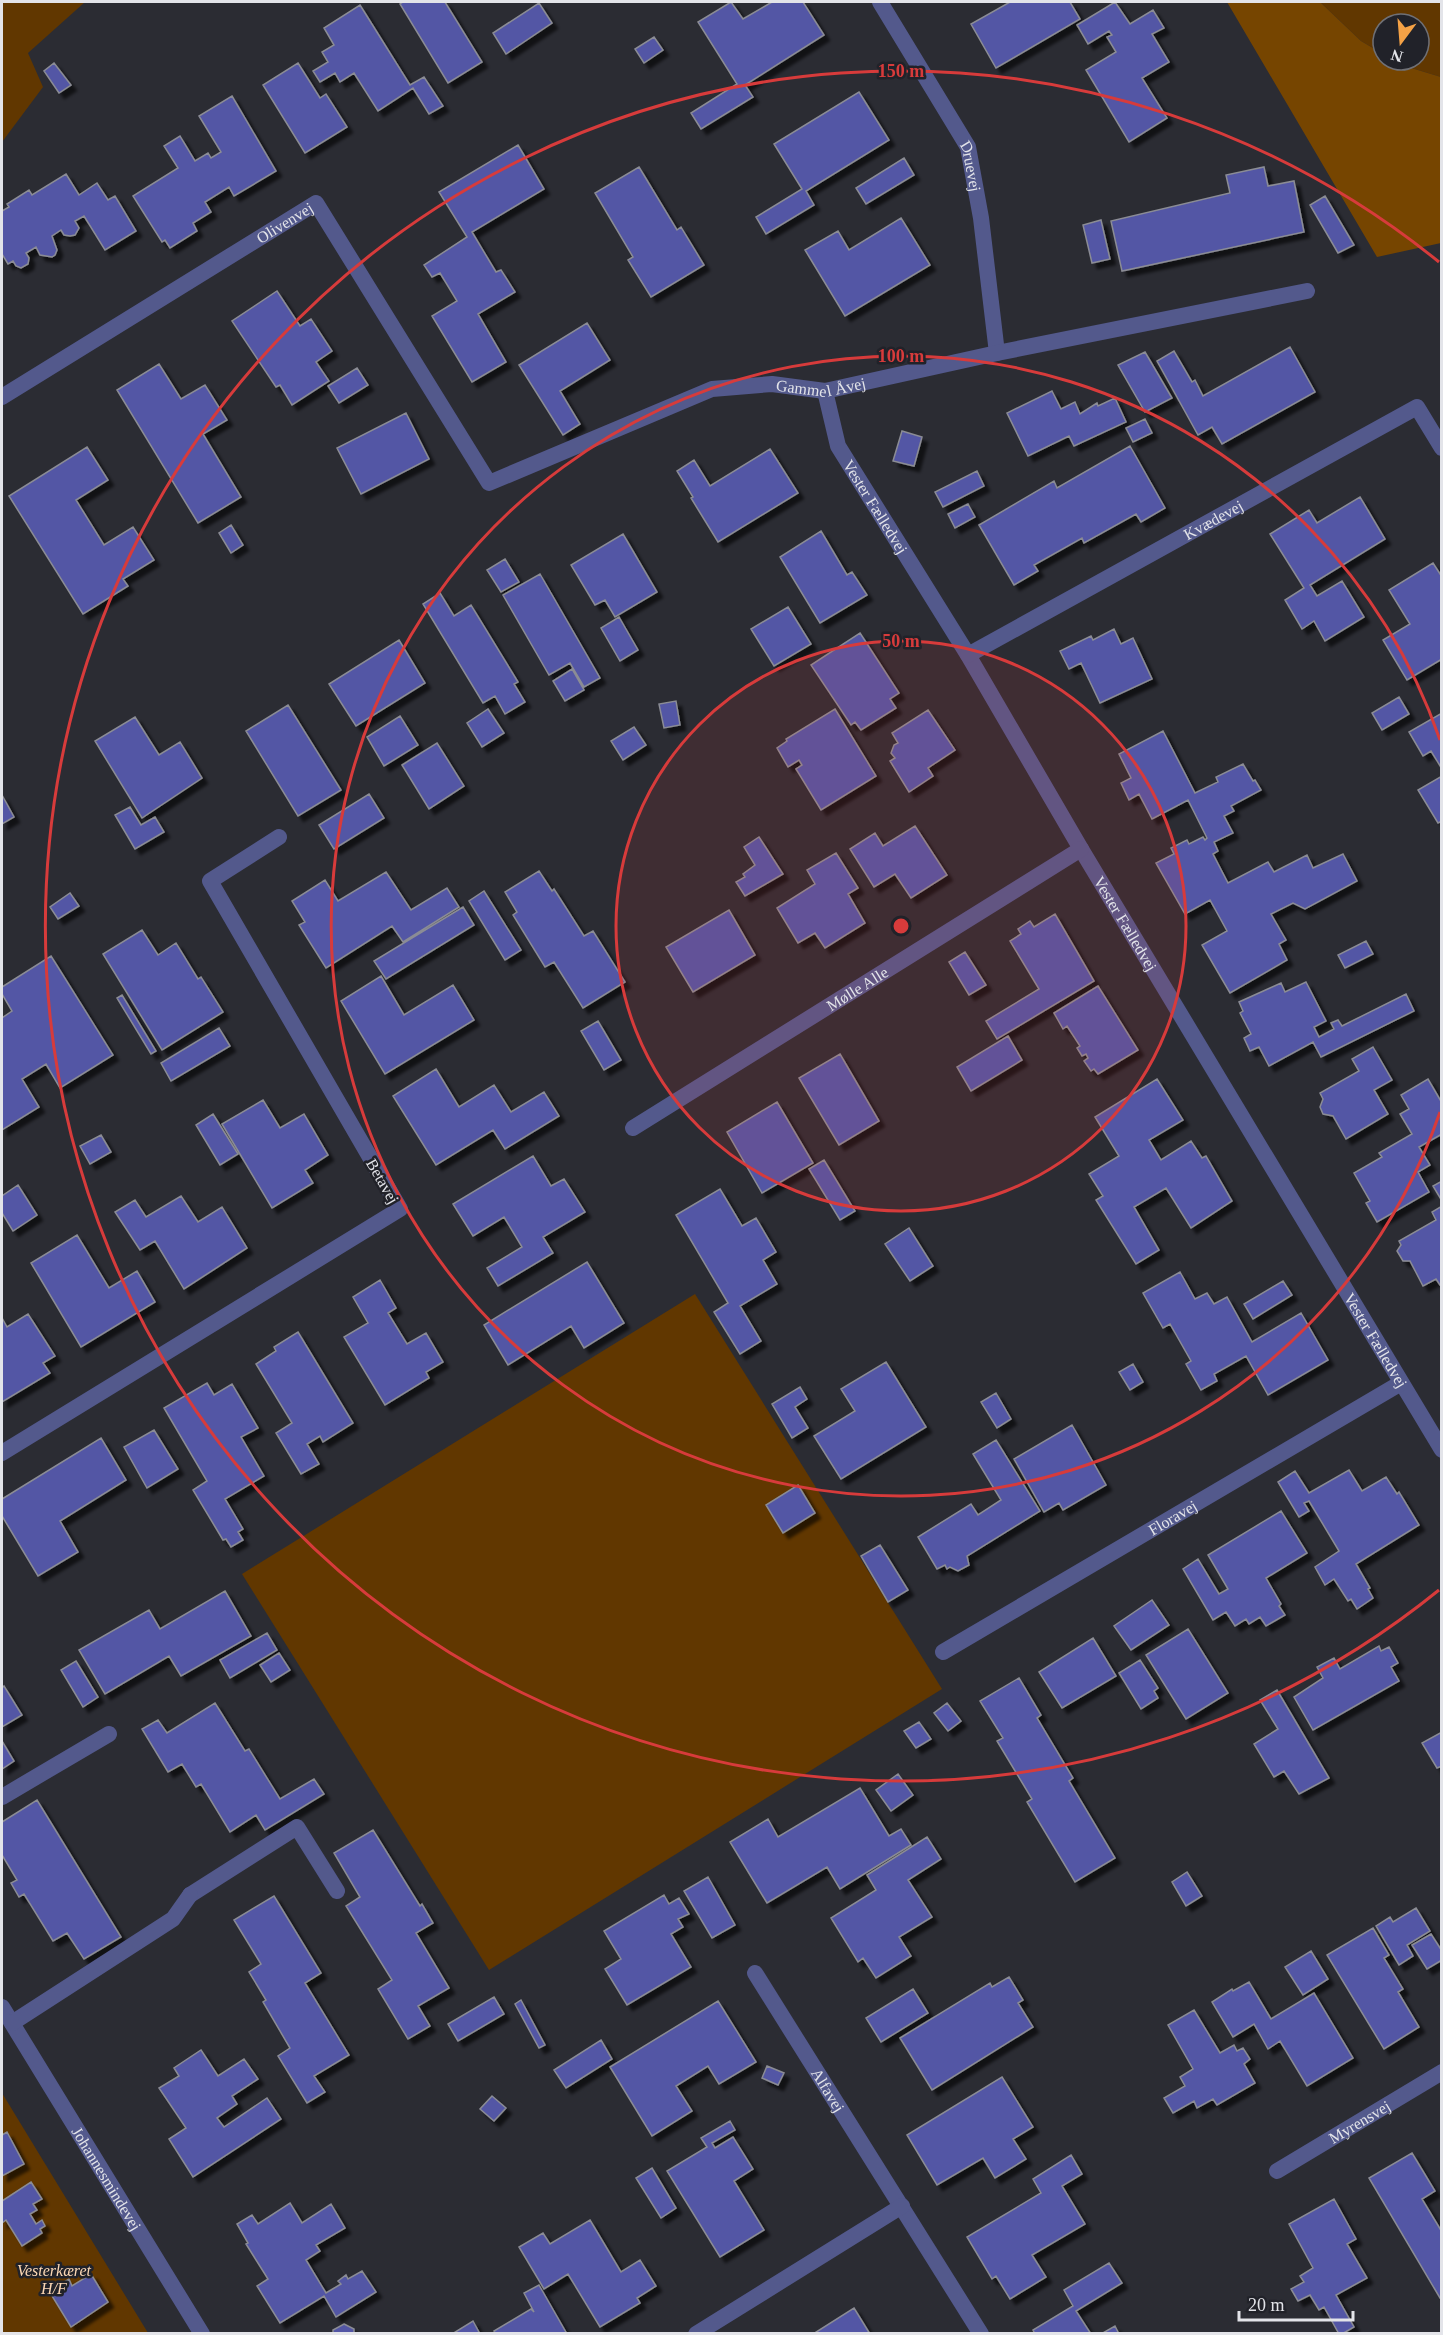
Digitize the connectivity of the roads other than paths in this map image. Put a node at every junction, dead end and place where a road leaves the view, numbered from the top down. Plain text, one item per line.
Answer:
1 (880, 2) edge
2 (1307, 291) dead end
3 (997, 353) junction
4 (825, 391) junction
5 (2, 397) edge
6 (1442, 448) edge
7 (489, 483) joint
8 (968, 655) junction
9 (279, 837) dead end
10 (1081, 849) junction
11 (633, 1128) dead end
12 (1401, 1383) junction
13 (1442, 1450) edge
14 (2, 1453) edge
15 (943, 1653) dead end
16 (109, 1734) dead end
17 (2, 1797) edge
18 (338, 1891) dead end
19 (755, 1973) dead end
20 (2, 2007) edge
21 (12, 2023) junction
22 (1442, 2072) edge
23 (1277, 2171) dead end
24 (902, 2206) junction
25 (201, 2334) edge
26 (696, 2334) edge
27 (981, 2334) edge

1 - 3 street, Druevej
2 - 3 street, Gammel Åvej
3 - 4 street, Gammel Åvej
4 - 7 street, Gammel Åvej
4 - 8 street, Vester Fælledvej
5 - 7 street, Olivenvej
6 - 8 street, Kvædevej
8 - 10 street, Vester Fælledvej
9 - 14 street, Betavej
10 - 11 street, Mølle Alle
10 - 12 street, Vester Fælledvej
12 - 13 street, Vester Fælledvej
12 - 15 street, Floravej
16 - 17 street
18 - 21 street
19 - 24 street, Alfavej
20 - 21 street, Johannesmindevej
21 - 25 street, Johannesmindevej
22 - 23 street, Myrensvej
24 - 26 street
24 - 27 street, Alfavej

